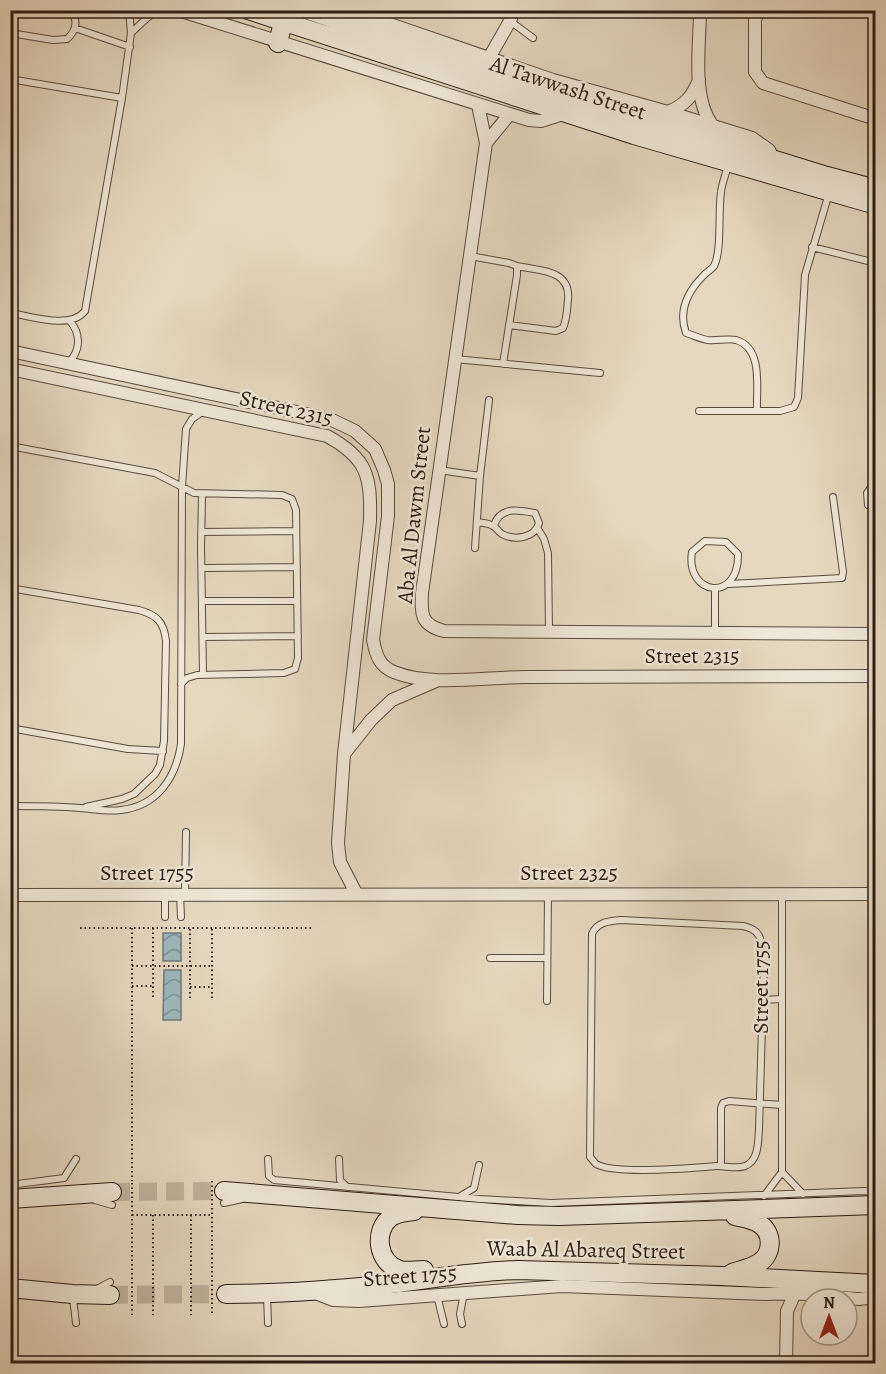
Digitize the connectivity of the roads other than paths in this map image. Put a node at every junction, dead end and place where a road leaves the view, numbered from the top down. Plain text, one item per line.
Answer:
1 (70, 10) edge
2 (129, 10) edge
3 (158, 10) edge
4 (178, 10) edge
5 (248, 10) edge
6 (308, 10) edge
7 (349, 10) edge
8 (700, 10) edge
9 (759, 10) edge
10 (512, 16) edge
11 (283, 22) junction
12 (75, 28) junction
13 (10, 33) edge
14 (131, 33) junction
15 (533, 38) dead end
16 (278, 43) junction
17 (130, 46) junction
18 (489, 58) junction
19 (10, 79) edge
20 (699, 79) junction
21 (122, 98) junction
22 (478, 105) junction
23 (668, 112) junction
24 (567, 113) junction
25 (508, 115) junction
26 (876, 119) edge
27 (713, 126) junction
28 (486, 143) junction
29 (774, 160) junction
30 (728, 164) junction
31 (876, 189) edge
32 (829, 192) junction
33 (876, 205) edge
34 (812, 247) junction
35 (469, 256) junction
36 (876, 263) edge
37 (517, 266) junction
38 (10, 313) edge
39 (70, 321) junction
40 (509, 325) junction
41 (10, 351) edge
42 (455, 359) junction
43 (68, 364) junction
44 (503, 364) junction
45 (10, 369) edge
46 (600, 373) dead end
47 (489, 400) dead end
48 (205, 411) junction
49 (699, 411) dead end
50 (757, 411) junction
51 (10, 446) edge
52 (439, 470) junction
53 (480, 476) junction
54 (876, 481) edge
55 (182, 487) junction
56 (202, 494) junction
57 (833, 497) dead end
58 (868, 505) dead end
59 (477, 522) junction
60 (494, 525) junction
61 (537, 529) junction
62 (296, 531) junction
63 (202, 532) junction
64 (475, 548) dead end
65 (297, 567) junction
66 (202, 568) junction
67 (729, 584) junction
68 (10, 588) edge
69 (715, 589) junction
70 (203, 601) junction
71 (297, 601) junction
72 (549, 632) junction
73 (715, 633) junction
74 (876, 634) edge
75 (298, 636) junction
76 (203, 637) junction
77 (203, 674) junction
78 (876, 676) edge
79 (437, 680) junction
80 (181, 684) junction
81 (10, 728) edge
82 (163, 751) junction
83 (344, 754) junction
84 (10, 806) edge
85 (79, 808) junction
86 (186, 832) dead end
87 (356, 893) junction
88 (183, 894) junction
89 (876, 894) edge
90 (10, 895) edge
91 (165, 895) junction
92 (548, 895) junction
93 (782, 895) junction
94 (165, 917) dead end
95 (181, 917) dead end
96 (490, 958) dead end
97 (547, 958) junction
98 (782, 999) junction
99 (762, 1000) junction
100 (547, 1001) dead end
101 (759, 1103) junction
102 (782, 1105) junction
103 (76, 1159) dead end
104 (268, 1159) dead end
105 (339, 1160) dead end
106 (480, 1165) dead end
107 (721, 1166) junction
108 (782, 1172) junction
109 (10, 1185) edge
110 (348, 1188) junction
111 (220, 1192) tunnel mouth
112 (876, 1193) edge
113 (803, 1194) junction
114 (764, 1196) junction
115 (459, 1197) junction
116 (112, 1198) tunnel mouth
117 (10, 1199) edge
118 (876, 1205) edge
119 (440, 1208) junction
120 (719, 1212) junction
121 (492, 1271) junction
122 (628, 1273) junction
123 (722, 1276) junction
124 (876, 1284) edge
125 (10, 1288) edge
126 (110, 1289) tunnel mouth
127 (30, 1290) junction
128 (662, 1290) junction
129 (232, 1291) tunnel mouth
130 (310, 1291) junction
131 (464, 1293) junction
132 (795, 1293) junction
133 (267, 1294) junction
134 (766, 1294) junction
135 (81, 1295) junction
136 (437, 1295) junction
137 (876, 1297) edge
138 (10, 1299) edge
139 (786, 1321) junction
140 (76, 1323) dead end
141 (268, 1323) dead end
142 (444, 1324) dead end
143 (462, 1324) dead end
144 (786, 1364) edge

1 - 12 lane
2 - 14 lane
3 - 14 lane
4 - 16 street
5 - 11 street, Al Tawwash Street
6 - 29 street, Al Tawwash Street
7 - 18 street
8 - 20 street
9 - 26 street
10 - 15 lane
10 - 18 street
11 - 16 street
11 - 24 street, Al Tawwash Street
12 - 13 lane
12 - 17 lane
14 - 17 lane
16 - 22 street
17 - 21 lane
18 - 23 street
19 - 21 lane
20 - 23 street
20 - 27 street
21 - 39 lane
22 - 25 street
22 - 28 street, Aba Al Dawm Street
23 - 27 street
24 - 25 street
24 - 30 street, Al Tawwash Street
25 - 28 street, Aba Al Dawm Street
27 - 29 street
28 - 35 street, Aba Al Dawm Street
29 - 31 street, Al Tawwash Street
30 - 32 street, Al Tawwash Street
30 - 50 lane
32 - 33 street, Al Tawwash Street
32 - 34 lane
34 - 36 lane
34 - 50 lane
35 - 37 lane
35 - 42 street, Aba Al Dawm Street
37 - 40 lane
37 - 40 lane
38 - 39 lane
39 - 43 lane
40 - 44 lane
41 - 43 street, Street 2315
42 - 44 lane
42 - 52 street, Aba Al Dawm Street
43 - 79 street, Street 2315
44 - 46 lane
45 - 48 street, Street 2315
47 - 53 lane
48 - 55 lane
48 - 83 street, Street 2315
49 - 50 lane
51 - 55 lane
52 - 53 lane
52 - 72 street, Aba Al Dawm Street
53 - 59 lane
54 - 58 lane
55 - 56 lane
55 - 80 lane
56 - 62 lane
56 - 63 lane
57 - 67 lane
59 - 60 lane
59 - 64 lane
60 - 61 lane
60 - 61 lane
61 - 72 lane
62 - 63 lane
62 - 65 lane
63 - 66 lane
65 - 66 lane
65 - 71 lane
66 - 70 lane
67 - 69 lane
67 - 69 lane
68 - 82 lane
69 - 73 lane
70 - 71 lane
70 - 76 lane
71 - 75 lane
72 - 73 street, Aba Al Dawm Street
73 - 74 street, Aba Al Dawm Street
75 - 76 lane
75 - 77 lane
76 - 77 lane
77 - 80 lane
78 - 79 street, Street 2315
79 - 83 street, Street 2315
80 - 85 lane
81 - 82 lane
82 - 85 lane
83 - 87 street, Street 2315
84 - 85 lane
86 - 88 lane
87 - 88 street, Street 1755
87 - 92 street, Street 2325
88 - 91 street, Street 1755
88 - 95 lane
89 - 93 street
90 - 91 street, Street 1755
91 - 94 lane
92 - 93 street, Street 2325
92 - 97 lane
93 - 98 lane, Street 1755
96 - 97 lane
97 - 100 lane
98 - 99 lane
98 - 102 lane, Street 1755
99 - 101 lane
99 - 107 lane
101 - 102 lane
101 - 107 lane
101 - 107 lane
102 - 108 lane, Street 1755
103 - 109 lane
104 - 110 lane
105 - 110 lane
106 - 115 lane
108 - 113 lane
108 - 114 lane
110 - 115 lane
111 - 119 street, Waab Al Abareq Street
112 - 113 lane
113 - 114 lane
114 - 115 lane
116 - 117 street
118 - 120 street, Waab Al Abareq Street
119 - 120 street, Waab Al Abareq Street
119 - 121 street
120 - 123 street
121 - 122 street, Waab Al Abareq Street
121 - 130 street, Waab Al Abareq Street
122 - 123 street, Waab Al Abareq Street
122 - 128 street
123 - 124 street, Waab Al Abareq Street
125 - 127 street
126 - 135 street
127 - 135 street
127 - 138 street
128 - 131 street, Street 1755
128 - 134 street, Street 1755
129 - 133 street, Waab Al Abareq Street
130 - 133 street, Waab Al Abareq Street
130 - 136 street, Street 1755
131 - 136 street, Street 1755
131 - 143 lane
132 - 134 street, Street 1755
132 - 137 street, Street 1755
132 - 139 street
133 - 141 lane
134 - 139 street
135 - 140 lane
136 - 142 lane
139 - 144 street

